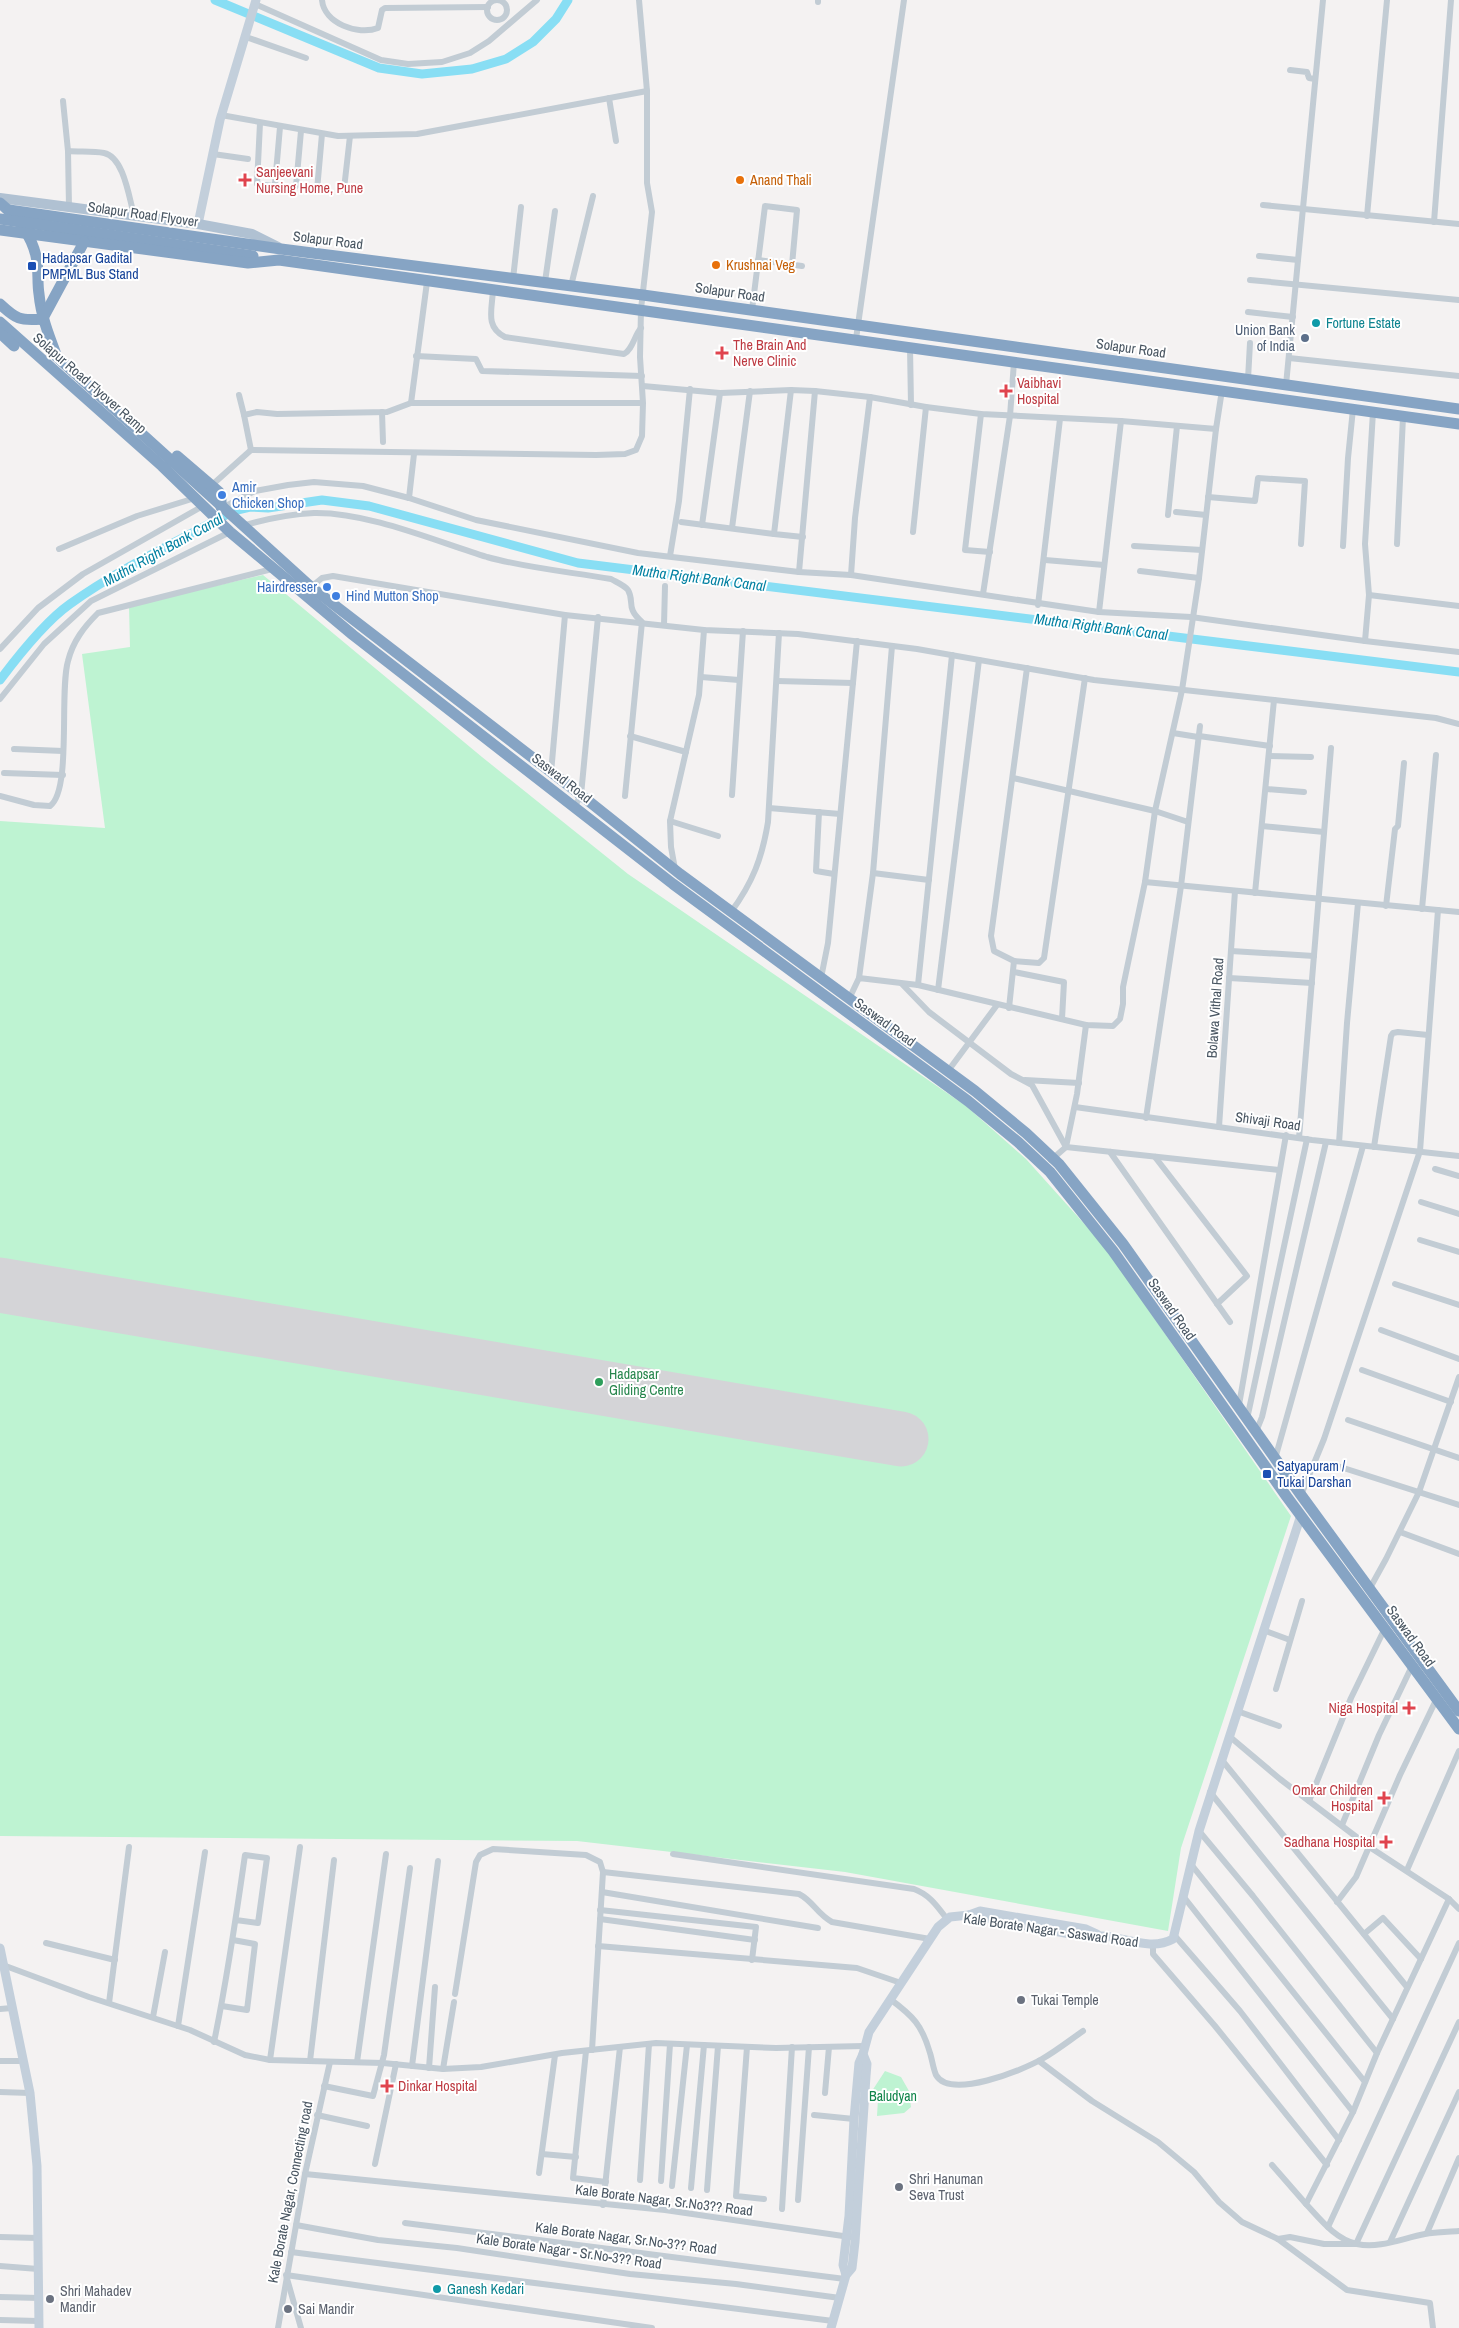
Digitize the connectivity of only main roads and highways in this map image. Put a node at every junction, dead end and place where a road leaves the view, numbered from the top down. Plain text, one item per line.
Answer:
1 (0, 198) edge
2 (0, 203) edge
3 (0, 208) edge
4 (0, 219) edge
5 (0, 230) edge
6 (84, 242) junction
7 (246, 250) junction
8 (280, 255) junction
9 (0, 304) edge
10 (42, 319) junction
11 (0, 322) edge
12 (0, 333) edge
13 (1459, 409) edge
14 (1459, 424) edge
15 (162, 466) junction
16 (206, 500) junction
17 (1459, 1711) edge
18 (1459, 1729) edge

1 - 8 main road, Solapur Road
2 - 16 highway
3 - 7 highway, Solapur Road Flyover
4 - 7 highway, Solapur Road Flyover
5 - 6 highway, Solapur Road
6 - 8 highway, Solapur Road
6 - 10 highway
7 - 8 highway, Solapur Road Flyover
8 - 13 highway, Solapur Road
8 - 14 highway, Solapur Road
9 - 10 highway
10 - 16 highway
11 - 15 highway, Solapur Road Flyover Ramp
12 - 15 highway
15 - 16 highway, Saswad Road
16 - 17 highway, Saswad Road
16 - 18 highway, Saswad Road

